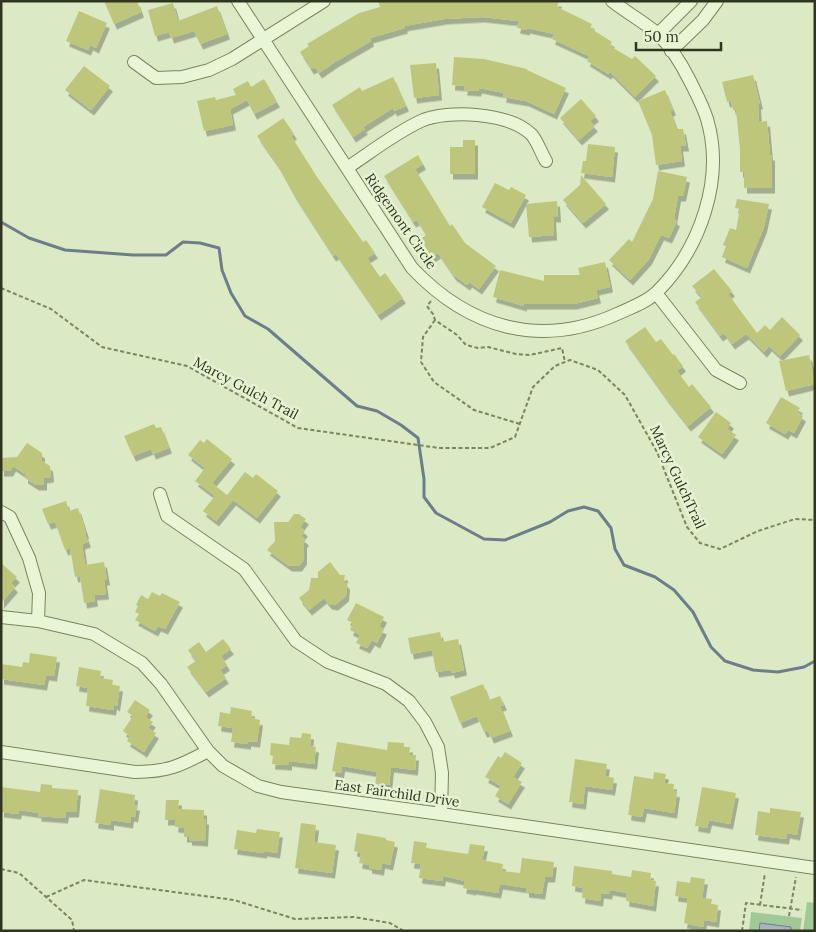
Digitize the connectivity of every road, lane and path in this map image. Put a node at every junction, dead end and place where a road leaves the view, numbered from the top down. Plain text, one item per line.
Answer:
1 (238, 1) edge
2 (324, 1) edge
3 (612, 1) edge
4 (692, 1) edge
5 (717, 1) edge
6 (658, 34) junction
7 (263, 40) junction
8 (671, 51) junction
9 (134, 62) dead end
10 (546, 161) dead end
11 (347, 168) junction
12 (1, 288) edge
13 (438, 293) junction
14 (656, 293) junction
15 (435, 320) junction
16 (566, 362) junction
17 (740, 383) dead end
18 (520, 424) junction
19 (160, 494) dead end
20 (1, 512) edge
21 (815, 520) edge
22 (1, 616) edge
23 (38, 621) junction
24 (208, 751) junction
25 (1, 752) edge
26 (442, 814) junction
27 (815, 868) edge
28 (1, 869) edge
29 (765, 872) dead end
30 (796, 877) dead end
31 (46, 897) junction
32 (760, 905) junction
33 (791, 909) junction
34 (802, 910) dead end
35 (789, 916) dead end
36 (74, 931) edge
37 (404, 931) edge
38 (742, 931) edge

1 - 7 street, Ridgemont Circle
2 - 7 street
3 - 6 street, Ridgemont Circle
4 - 6 street
5 - 8 street
6 - 8 street, Ridgemont Circle
7 - 9 street
7 - 11 street, Ridgemont Circle
8 - 14 street, Ridgemont Circle
10 - 11 street
11 - 13 street, Ridgemont Circle
12 - 18 path, Marcy Gulch Trail
13 - 14 street, Ridgemont Circle
13 - 15 path
14 - 17 street
15 - 16 path
15 - 18 path
16 - 18 path
16 - 21 path, Marcy GulchTrail
19 - 26 street
20 - 23 street
22 - 23 street, East Fairchild Drive
23 - 24 street, East Fairchild Drive
24 - 25 street
24 - 26 street, East Fairchild Drive
26 - 27 street, East Fairchild Drive
28 - 31 path
29 - 32 path
30 - 33 path
31 - 36 path
31 - 37 path
32 - 33 path
32 - 38 path
33 - 34 path
33 - 35 path

